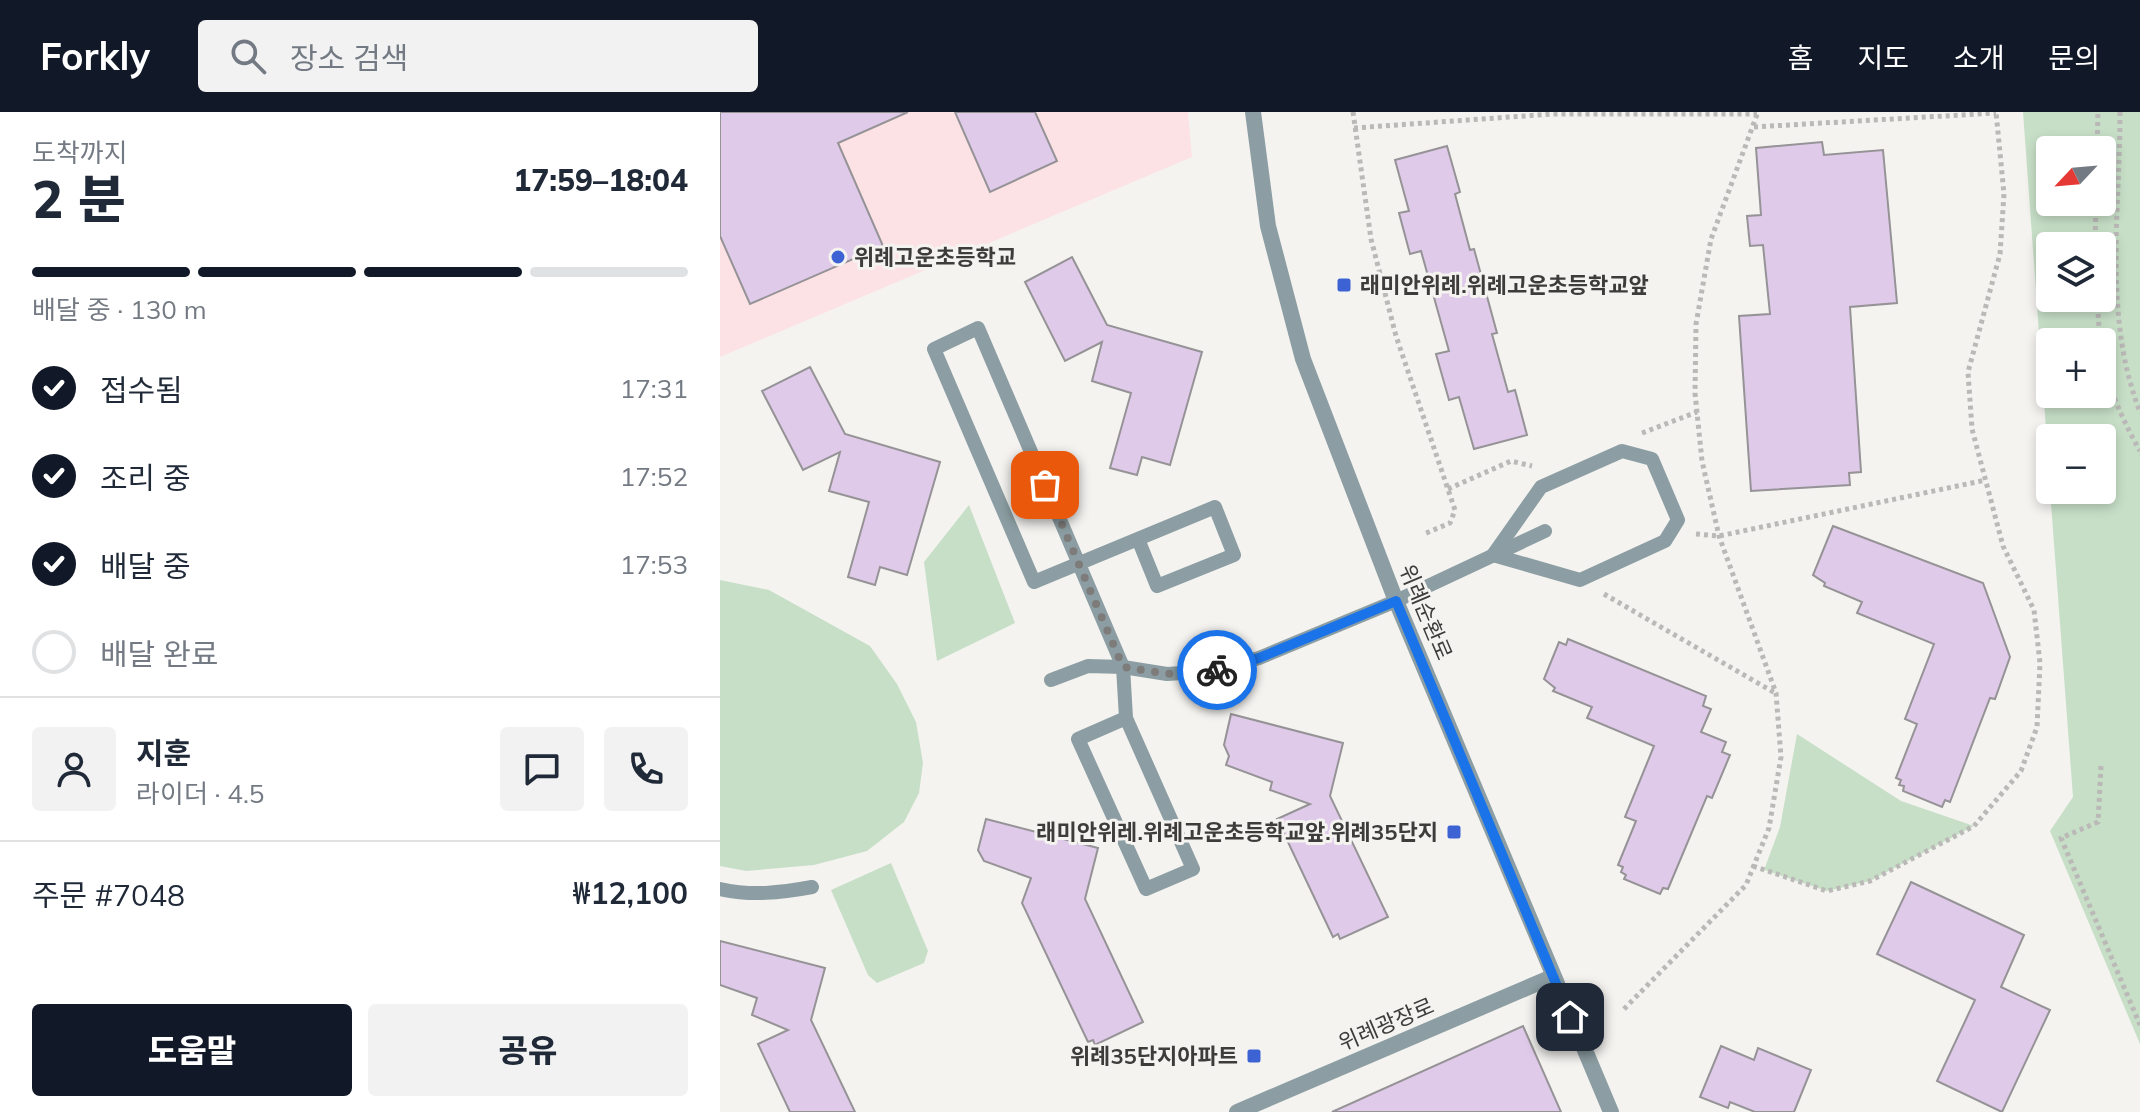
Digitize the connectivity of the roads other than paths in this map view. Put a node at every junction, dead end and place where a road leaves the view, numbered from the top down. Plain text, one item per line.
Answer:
1 (1253, 112) edge
2 (1545, 531) dead end
3 (1138, 539) junction
4 (1493, 555) junction
5 (1079, 564) junction
6 (1396, 601) junction
7 (1123, 667) junction
8 (1051, 680) dead end
9 (1126, 718) junction
10 (812, 887) dead end
11 (720, 889) edge
12 (1552, 977) junction
13 (1237, 1112) edge
14 (1611, 1112) edge

1 - 6 street, 위례순환로
2 - 4 lane
3 - 3 lane
3 - 5 lane
4 - 4 lane
4 - 6 lane
5 - 5 lane
5 - 7 lane
6 - 7 lane
6 - 12 street, 위례순환로
7 - 8 lane
7 - 9 lane
9 - 9 lane
10 - 11 lane
12 - 13 street, 위례광장로
12 - 14 street, 위례순환로

